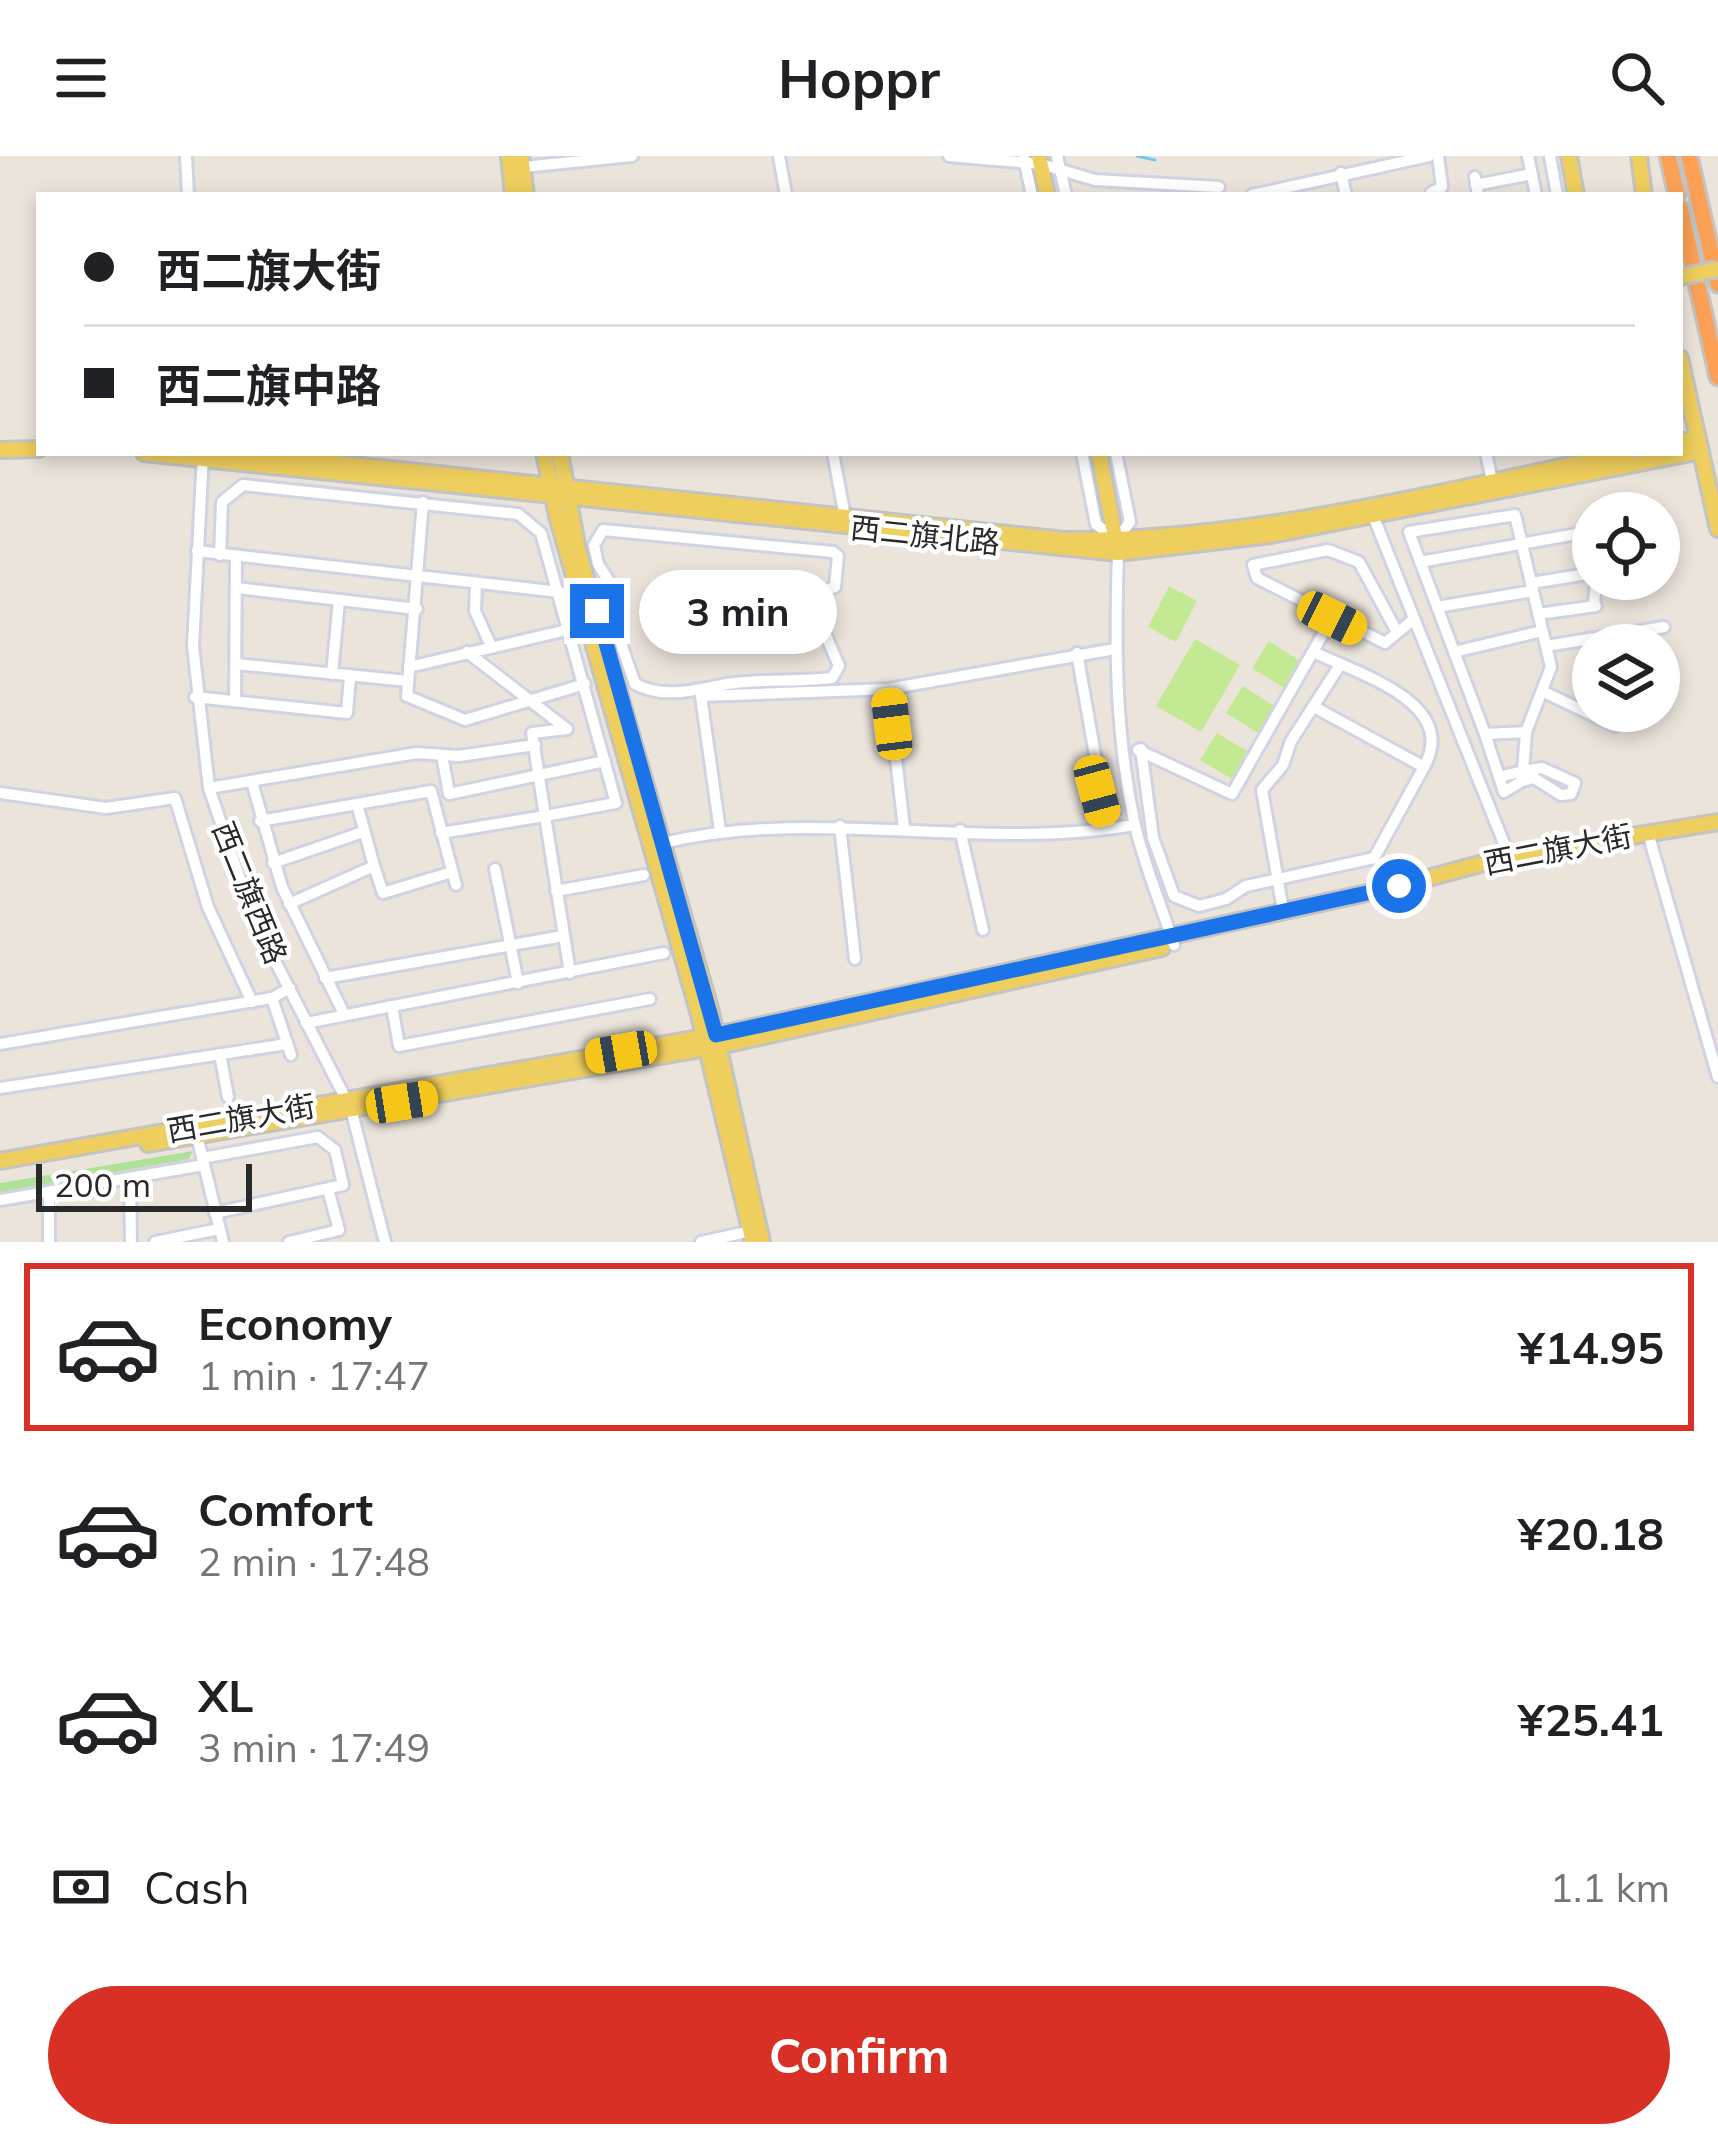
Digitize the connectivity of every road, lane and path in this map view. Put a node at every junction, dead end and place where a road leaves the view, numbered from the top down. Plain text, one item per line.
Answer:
1 (186, 156) edge
2 (509, 156) edge
3 (632, 156) edge
4 (779, 156) edge
5 (949, 156) edge
6 (1057, 156) edge
7 (1433, 156) edge
8 (1528, 156) edge
9 (1550, 156) edge
10 (1573, 156) edge
11 (1639, 156) edge
12 (1668, 156) edge
13 (1690, 156) edge
14 (1032, 160) edge
15 (522, 162) edge
16 (1341, 173) junction
17 (1532, 174) junction
18 (1476, 186) edge
19 (1219, 187) dead end
20 (188, 192) edge
21 (513, 192) edge
22 (526, 192) edge
23 (785, 192) edge
24 (1032, 192) edge
25 (1046, 192) edge
26 (1065, 192) edge
27 (1264, 192) edge
28 (1345, 192) edge
29 (1432, 192) edge
30 (1535, 192) edge
31 (1556, 192) edge
32 (1579, 192) edge
33 (1644, 192) edge
34 (1676, 192) edge
35 (1683, 221) edge
36 (1718, 271) edge
37 (1683, 278) edge
38 (1718, 284) edge
39 (1683, 372) edge
40 (1718, 377) edge
41 (1683, 442) edge
42 (0, 445) edge
43 (36, 445) edge
44 (1699, 445) junction
45 (1683, 448) edge
46 (203, 456) edge
47 (264, 456) edge
48 (545, 456) edge
49 (560, 456) edge
50 (834, 456) edge
51 (1083, 456) edge
52 (1100, 456) edge
53 (1117, 456) edge
54 (1487, 456) edge
55 (1612, 456) edge
56 (1644, 456) edge
57 (1492, 481) junction
58 (559, 492) junction
59 (423, 502) junction
60 (1371, 511) junction
61 (845, 517) junction
62 (1718, 529) edge
63 (1572, 535) edge
64 (1522, 544) junction
65 (1117, 546) junction
66 (197, 551) junction
67 (220, 555) junction
68 (236, 558) junction
69 (1420, 562) junction
70 (420, 580) junction
71 (1572, 580) edge
72 (476, 586) junction
73 (1532, 586) junction
74 (236, 588) junction
75 (616, 591) junction
76 (560, 592) junction
77 (592, 596) junction
78 (339, 600) junction
79 (1595, 600) edge
80 (1437, 607) junction
81 (416, 609) junction
82 (1538, 614) junction
83 (1332, 618) junction
84 (1414, 620) junction
85 (571, 629) junction
86 (1396, 630) junction
87 (1542, 631) junction
88 (1572, 642) edge
89 (490, 646) junction
90 (1546, 646) junction
91 (1115, 649) junction
92 (467, 652) junction
93 (1314, 652) junction
94 (1454, 652) junction
95 (1077, 653) junction
96 (236, 664) junction
97 (1340, 665) junction
98 (410, 667) junction
99 (332, 674) junction
100 (350, 676) junction
101 (408, 681) junction
102 (585, 684) junction
103 (888, 689) junction
104 (1542, 691) junction
105 (195, 697) junction
106 (532, 700) junction
107 (235, 701) junction
108 (1572, 705) edge
109 (1284, 707) junction
110 (1316, 708) junction
111 (1308, 721) junction
112 (1526, 733) junction
113 (1484, 734) junction
114 (1264, 743) junction
115 (535, 745) junction
116 (1141, 749) junction
117 (1122, 751) junction
118 (442, 755) junction
119 (1286, 756) junction
120 (605, 761) junction
121 (1424, 767) junction
122 (539, 774) junction
123 (1243, 780) junction
124 (252, 782) junction
125 (209, 788) junction
126 (1262, 790) junction
127 (0, 793) edge
128 (357, 804) junction
129 (545, 816) junction
130 (260, 821) junction
131 (1718, 822) edge
132 (1134, 825) junction
133 (840, 826) junction
134 (904, 828) junction
135 (1108, 828) junction
136 (960, 830) junction
137 (720, 831) junction
138 (363, 832) junction
139 (441, 833) junction
140 (1648, 833) junction
141 (662, 843) junction
142 (1509, 856) junction
143 (273, 863) junction
144 (374, 866) junction
145 (495, 869) dead end
146 (452, 872) junction
147 (644, 875) dead end
148 (1275, 880) junction
149 (456, 885) dead end
150 (1399, 886) junction
151 (556, 891) junction
152 (289, 904) junction
153 (1283, 910) junction
154 (983, 930) dead end
155 (563, 936) junction
156 (1172, 940) junction
157 (510, 945) junction
158 (664, 953) dead end
159 (855, 959) dead end
160 (570, 973) junction
161 (325, 978) junction
162 (518, 983) junction
163 (290, 988) junction
164 (272, 998) junction
165 (650, 999) dead end
166 (252, 1002) junction
167 (392, 1006) junction
168 (344, 1014) junction
169 (306, 1022) junction
170 (712, 1042) junction
171 (0, 1045) edge
172 (220, 1054) junction
173 (1718, 1077) edge
174 (0, 1088) edge
175 (228, 1096) dead end
176 (349, 1105) junction
177 (197, 1136) junction
178 (203, 1161) junction
179 (0, 1165) edge
180 (130, 1178) junction
181 (328, 1189) junction
182 (49, 1192) junction
183 (0, 1200) edge
184 (215, 1213) junction
185 (221, 1235) edge
186 (756, 1236) edge
187 (49, 1242) edge
188 (131, 1242) edge
189 (155, 1242) edge
190 (289, 1242) edge
191 (385, 1242) edge
192 (701, 1242) edge

1 - 20 street
2 - 21 main road
3 - 15 street
4 - 23 street
5 - 14 street
6 - 26 street
7 - 16 street
7 - 29 street
8 - 17 street
9 - 31 street
10 - 32 main road
11 - 33 main road
12 - 34 highway
13 - 38 highway
14 - 19 street
14 - 24 street
14 - 25 main road
15 - 22 main road
16 - 27 street
16 - 28 street
17 - 18 street
17 - 30 street
35 - 40 highway
36 - 37 main road, bridge
39 - 44 main road
41 - 44 main road
42 - 43 main road
44 - 45 main road, 西二旗北路
44 - 62 main road
46 - 58 main road, 西二旗北路
46 - 66 street, 西二旗西路
47 - 58 main road, 西二旗北路
48 - 58 main road
49 - 58 main road
50 - 61 street
51 - 65 street
52 - 65 main road
53 - 65 street
54 - 57 street
55 - 57 main road, 西二旗北路
56 - 60 main road, 西二旗北路
57 - 60 main road, 西二旗北路
58 - 61 main road, 西二旗北路
58 - 65 main road, 西二旗北路
58 - 77 main road
58 - 170 main road
59 - 67 street
59 - 70 street
59 - 76 street
60 - 65 main road, 西二旗北路
60 - 84 street
61 - 65 main road, 西二旗北路
63 - 64 street
64 - 69 street
64 - 69 street
64 - 73 street
65 - 91 street
66 - 67 street
66 - 105 street, 西二旗西路
67 - 68 street
68 - 70 street
68 - 74 street
69 - 80 street
70 - 72 street
70 - 81 street
71 - 73 street
72 - 76 street
72 - 89 street
73 - 80 street
73 - 82 street
74 - 78 street
74 - 96 street
75 - 75 street
75 - 77 street
76 - 85 street
77 - 141 main road
78 - 81 street
78 - 99 street
79 - 82 street
80 - 94 street
81 - 98 street
82 - 87 street
83 - 86 street
83 - 86 street
83 - 93 street
84 - 86 street
84 - 142 street
85 - 89 street
85 - 102 street
87 - 90 street
87 - 94 street
88 - 90 street
89 - 92 street
90 - 104 street
91 - 95 street
91 - 117 street
92 - 98 street
92 - 106 street
93 - 97 street
93 - 109 street
94 - 113 street
95 - 103 street
95 - 135 street
96 - 99 street
96 - 107 street
97 - 110 street
97 - 121 street
98 - 101 street
99 - 100 street
100 - 101 street
100 - 107 street
101 - 106 street
102 - 106 street
102 - 120 street
103 - 134 street
103 - 137 street
104 - 108 street
104 - 112 street
105 - 107 street
105 - 125 street, 西二旗西路
106 - 115 street
109 - 111 street
109 - 114 street
110 - 111 street
110 - 121 street
111 - 119 street
112 - 113 street
112 - 113 street
114 - 119 street
114 - 123 street
115 - 118 street
115 - 122 street
116 - 117 street
116 - 123 street
116 - 148 street
117 - 132 street
118 - 122 street
118 - 124 street
119 - 126 street
120 - 122 street
120 - 129 street
121 - 148 street
122 - 129 street
123 - 126 street
124 - 125 street
124 - 130 street
125 - 163 street, 西二旗西路
126 - 148 street
127 - 166 street
128 - 130 street
128 - 138 street
128 - 139 street
129 - 139 street
129 - 151 street
130 - 143 street
131 - 140 main road, 西二旗大街
132 - 135 street
132 - 156 street
133 - 134 street
133 - 137 street
133 - 159 street
134 - 136 street
135 - 136 street
136 - 154 street
137 - 141 street
138 - 143 street
138 - 144 street
139 - 146 street
140 - 142 main road, 西二旗大街
140 - 173 street
141 - 170 main road
142 - 150 main road, 西二旗大街
143 - 152 street
144 - 146 street
144 - 152 street
145 - 157 street
146 - 149 street
147 - 151 street
148 - 153 street
150 - 153 main road, 西二旗大街
150 - 156 main road, 西二旗大街
151 - 155 street
152 - 161 street
153 - 156 main road, 西二旗大街
155 - 157 street
155 - 160 street
156 - 170 main road, 西二旗大街
157 - 161 street
157 - 162 street
158 - 160 street
160 - 162 street
161 - 168 street
162 - 167 street
163 - 164 street
163 - 169 street, 西二旗西路
164 - 166 street
164 - 172 street
165 - 167 street
166 - 171 street
167 - 168 street
168 - 169 street
169 - 176 street, 西二旗西路
170 - 176 main road, 西二旗大街
170 - 186 main road
172 - 174 street
172 - 175 street
176 - 177 main road, 西二旗大街
176 - 179 main road, 西二旗大街
176 - 191 street, 西二旗西路
177 - 178 street
177 - 179 main road, 西二旗大街
178 - 180 street
178 - 181 street
178 - 184 street
180 - 182 street
180 - 188 street
181 - 184 street
181 - 190 street
182 - 183 street
182 - 187 street
184 - 185 street
185 - 189 street
186 - 192 street

